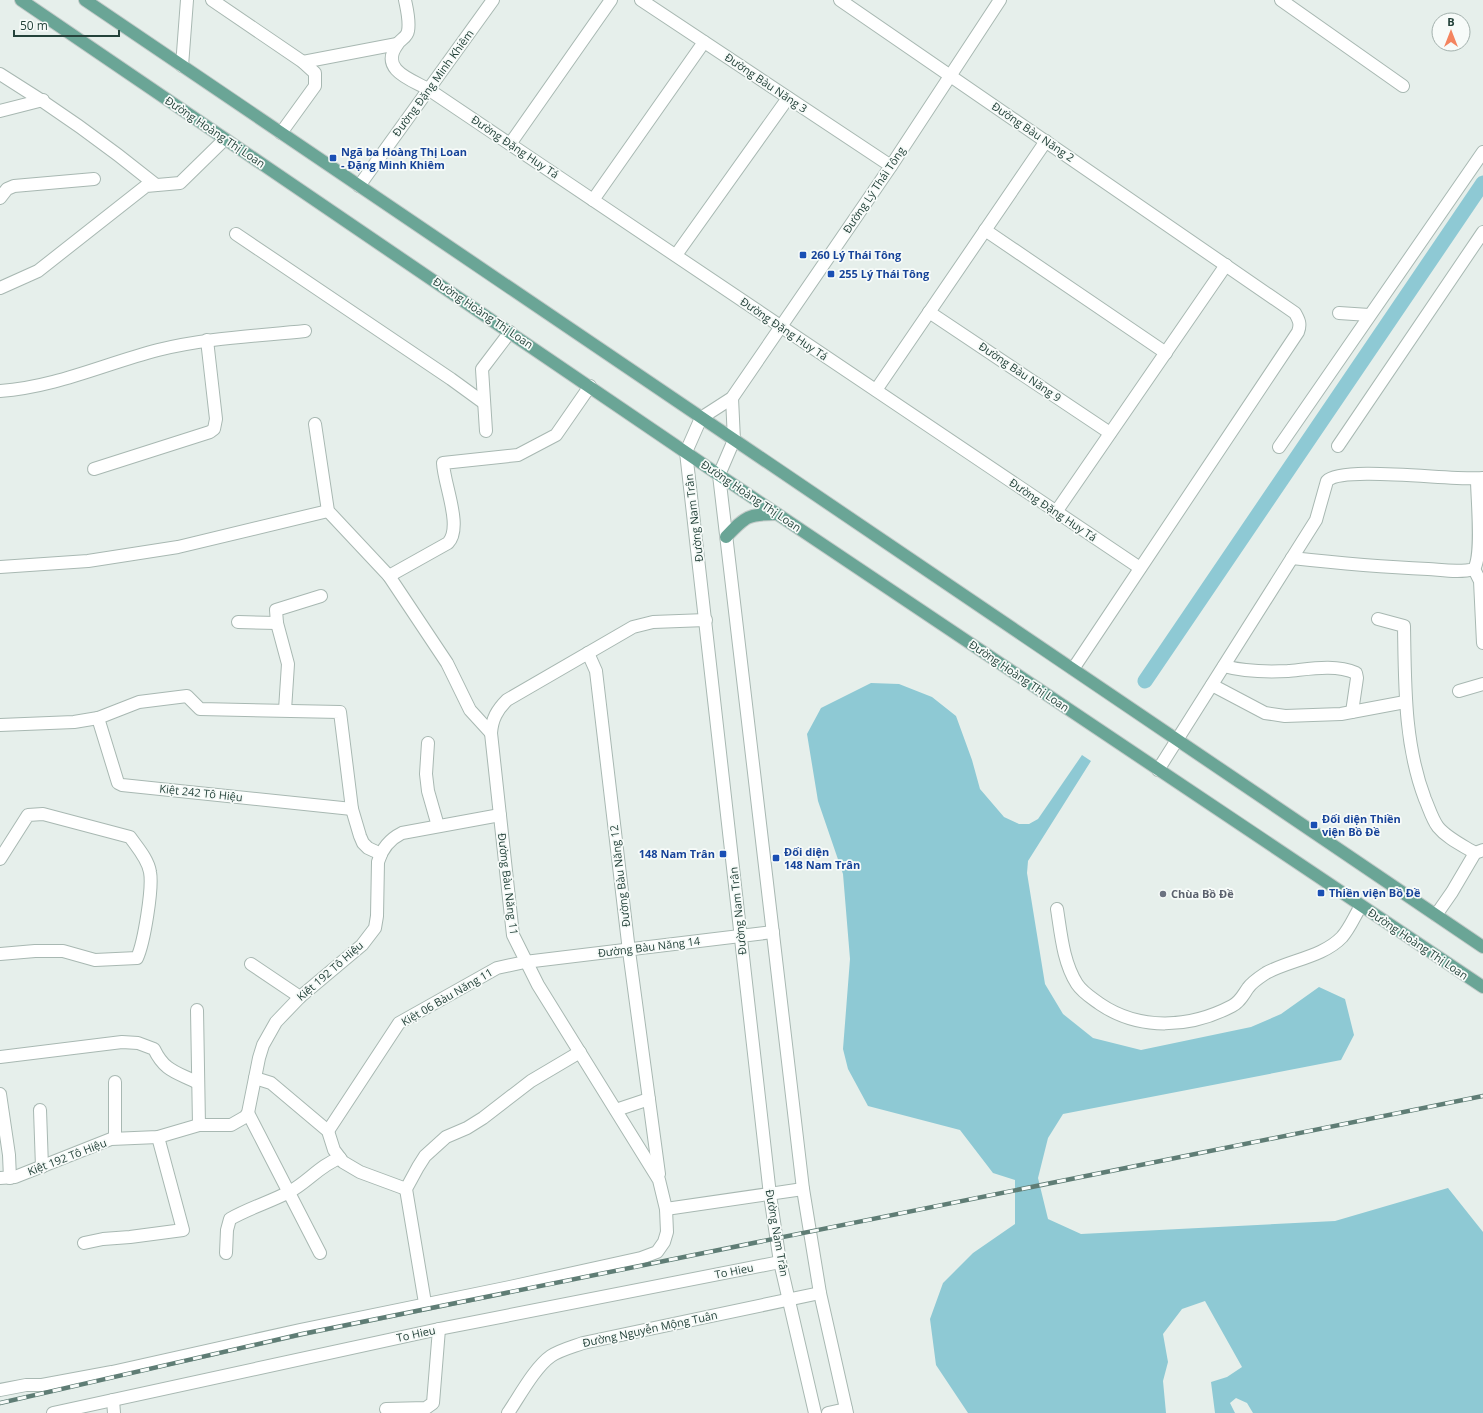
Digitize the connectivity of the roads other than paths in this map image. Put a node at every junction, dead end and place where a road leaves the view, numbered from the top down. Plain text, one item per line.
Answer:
1 (21, 0) edge
2 (85, 0) edge
3 (187, 0) edge
4 (212, 0) edge
5 (405, 0) edge
6 (493, 0) edge
7 (610, 0) edge
8 (641, 0) edge
9 (840, 0) edge
10 (1000, 0) edge
11 (1281, 0) edge
12 (704, 42) junction
13 (397, 44) junction
14 (303, 62) junction
15 (182, 66) junction
16 (0, 74) edge
17 (950, 76) junction
18 (1403, 86) dead end
19 (428, 89) junction
20 (788, 98) junction
21 (43, 100) junction
22 (0, 111) edge
23 (281, 133) junction
24 (225, 139) junction
25 (1046, 141) junction
26 (510, 144) junction
27 (1483, 152) edge
28 (891, 166) junction
29 (94, 179) dead end
30 (156, 185) junction
31 (358, 186) junction
32 (0, 198) edge
33 (593, 200) junction
34 (986, 230) junction
35 (1483, 232) edge
36 (236, 234) dead end
37 (676, 256) junction
38 (1226, 265) junction
39 (0, 288) edge
40 (929, 312) junction
41 (1339, 313) dead end
42 (1369, 315) junction
43 (781, 326) junction
44 (305, 331) dead end
45 (510, 332) junction
46 (207, 340) junction
47 (1166, 353) junction
48 (590, 386) junction
49 (876, 390) junction
50 (0, 391) edge
51 (732, 398) junction
52 (484, 403) junction
53 (701, 418) junction
54 (315, 424) dead end
55 (486, 430) dead end
56 (1110, 433) junction
57 (734, 440) junction
58 (1338, 446) dead end
59 (1279, 447) dead end
60 (686, 452) junction
61 (94, 469) dead end
62 (719, 475) junction
63 (1480, 479) edge
64 (328, 511) junction
65 (1056, 512) junction
66 (777, 514) junction
67 (726, 537) junction
68 (1292, 558) junction
69 (0, 567) edge
70 (1140, 568) junction
71 (1474, 569) junction
72 (389, 576) junction
73 (321, 596) dead end
74 (706, 620) junction
75 (1378, 620) dead end
76 (238, 622) dead end
77 (277, 623) junction
78 (1483, 643) edge
79 (588, 653) junction
80 (1224, 666) junction
81 (1073, 669) junction
82 (1483, 684) edge
83 (1212, 685) junction
84 (1459, 691) dead end
85 (1405, 702) junction
86 (285, 710) junction
87 (1352, 712) junction
88 (98, 718) junction
89 (0, 726) edge
90 (490, 733) junction
91 (1177, 740) junction
92 (428, 742) dead end
93 (1158, 770) junction
94 (352, 809) junction
95 (500, 815) junction
96 (438, 826) junction
97 (1479, 852) edge
98 (381, 854) junction
99 (0, 859) edge
100 (1361, 906) junction
101 (1057, 909) dead end
102 (1436, 915) junction
103 (773, 932) junction
104 (741, 936) junction
105 (1483, 947) edge
106 (629, 950) junction
107 (0, 954) edge
108 (525, 962) junction
109 (251, 964) dead end
110 (1483, 987) edge
111 (300, 996) junction
112 (197, 1010) dead end
113 (580, 1052) junction
114 (0, 1056) edge
115 (255, 1078) junction
116 (114, 1082) dead end
117 (198, 1083) junction
118 (0, 1094) edge
119 (649, 1099) junction
120 (40, 1110) dead end
121 (616, 1110) junction
122 (248, 1113) junction
123 (199, 1125) junction
124 (328, 1131) junction
125 (158, 1137) junction
126 (115, 1138) junction
127 (340, 1158) junction
128 (42, 1167) junction
129 (5, 1178) edge
130 (659, 1180) junction
131 (406, 1189) junction
132 (803, 1189) junction
133 (289, 1192) junction
134 (770, 1195) junction
135 (666, 1209) junction
136 (84, 1243) dead end
137 (226, 1253) dead end
138 (320, 1253) dead end
139 (780, 1262) junction
140 (820, 1293) junction
141 (789, 1299) junction
142 (425, 1303) junction
143 (439, 1329) junction
144 (0, 1390) edge
145 (113, 1400) junction
146 (386, 1410) dead end
147 (847, 1411) edge
148 (54, 1413) edge
149 (114, 1413) edge
150 (508, 1413) edge
151 (815, 1413) edge
152 (828, 1413) edge

1 - 24 main road, Đường Hoàng Thị Loan
2 - 15 main road
3 - 15 street
4 - 14 street
5 - 13 street
6 - 19 street, Đường Đặng Minh Khiêm
7 - 26 street
8 - 12 street, Đường Bàu Năng 3
9 - 17 street, Đường Bàu Năng 2
10 - 17 street, Đường Lý Thái Tông
11 - 18 street
12 - 20 street, Đường Bàu Năng 3
12 - 33 street
13 - 14 street
13 - 19 street, Đường Đặng Huy Tá
14 - 23 street
15 - 23 main road
16 - 21 street
17 - 25 street, Đường Bàu Năng 2
17 - 28 street, Đường Lý Thái Tông
19 - 26 street, Đường Đặng Huy Tá
19 - 31 street, Đường Đặng Minh Khiêm
20 - 28 street, Đường Bàu Năng 3
20 - 37 street
21 - 22 street
21 - 30 street
23 - 31 main road
24 - 30 street
24 - 45 main road, Đường Hoàng Thị Loan
25 - 34 street
25 - 38 street, Đường Bàu Năng 2
26 - 33 street, Đường Đặng Huy Tá
27 - 42 street
28 - 43 street, Đường Lý Thái Tông
29 - 32 street
30 - 39 street
31 - 53 main road
33 - 37 street, Đường Đặng Huy Tá
34 - 40 street
34 - 47 street
35 - 58 street
36 - 52 street
37 - 43 street, Đường Đặng Huy Tá
38 - 47 street
38 - 70 street, Đường Bàu Năng 2
40 - 49 street
40 - 56 street, Đường Bàu Năng 9
41 - 42 street
42 - 59 street
43 - 49 street, Đường Đặng Huy Tá
43 - 51 street, Đường Lý Thái Tông
44 - 46 street
45 - 48 main road, Đường Hoàng Thị Loan
45 - 52 street
46 - 50 street
46 - 61 street
47 - 56 street
48 - 60 main road, Đường Hoàng Thị Loan
48 - 72 street
49 - 65 street, Đường Đặng Huy Tá
51 - 53 street
51 - 57 street
52 - 55 street
53 - 57 main road
53 - 60 street
54 - 64 street
56 - 65 street
57 - 62 street
57 - 81 main road
60 - 62 main road, Đường Hoàng Thị Loan
60 - 74 street, Đường Nam Trân
62 - 66 main road, Đường Hoàng Thị Loan
62 - 67 street
63 - 68 street
63 - 71 street
64 - 69 street
64 - 72 street
65 - 70 street, Đường Đặng Huy Tá
66 - 67 main road
66 - 93 main road, Đường Hoàng Thị Loan
67 - 103 street
68 - 71 street
68 - 80 street
70 - 81 street
71 - 78 street
72 - 90 street
73 - 77 street
74 - 79 street, Đường Bàu Năng 11
74 - 104 street, Đường Nam Trân
75 - 85 street
76 - 77 street
77 - 86 street
79 - 90 street, Đường Bàu Năng 11
79 - 106 street, Đường Bàu Năng 12
80 - 83 street
80 - 87 street
81 - 91 main road
82 - 84 street
83 - 87 street
83 - 91 street
85 - 87 street
85 - 97 street
86 - 88 street
86 - 94 street
88 - 89 street
88 - 94 street, Kiệt 242 Tô Hiệu
90 - 95 street, Đường Bàu Năng 11
91 - 93 street
91 - 102 main road
92 - 96 street
93 - 100 main road, Đường Hoàng Thị Loan
94 - 98 street
95 - 96 street, Kiệt 192 Tô Hiệu
95 - 108 street, Đường Bàu Năng 11
96 - 98 street, Kiệt 192 Tô Hiệu
97 - 102 street
98 - 111 street, Kiệt 192 Tô Hiệu
99 - 107 street
100 - 101 street
100 - 110 main road, Đường Hoàng Thị Loan
102 - 105 main road
103 - 104 street, Đường Bàu Năng 14
103 - 132 street
104 - 106 street, Đường Bàu Năng 14
104 - 134 street, Đường Nam Trân
106 - 108 street, Đường Bàu Năng 14
106 - 119 street, Đường Bàu Năng 12
108 - 113 street, Đường Bàu Năng 11
108 - 124 street, Kiệt 06 Bàu Năng 11
109 - 111 street
111 - 115 street, Kiệt 192 Tô Hiệu
112 - 117 street
113 - 121 street, Đường Bàu Năng 11
113 - 131 street
114 - 117 street
115 - 122 street, Kiệt 192 Tô Hiệu
115 - 124 street
116 - 126 street
117 - 123 street
118 - 129 street
119 - 121 street
119 - 130 street, Đường Bàu Năng 12
120 - 128 street
121 - 130 street, Đường Bàu Năng 11
122 - 123 street, Kiệt 192 Tô Hiệu
122 - 133 street
123 - 125 street, Kiệt 192 Tô Hiệu
124 - 127 street
125 - 126 street, Kiệt 192 Tô Hiệu
125 - 136 street
126 - 128 street, Kiệt 192 Tô Hiệu
127 - 131 street
127 - 133 street
128 - 129 street, Kiệt 192 Tô Hiệu
130 - 135 street, Đường Bàu Năng 11
131 - 142 street
132 - 134 street
132 - 140 street
133 - 137 street
133 - 138 street
134 - 135 street
134 - 139 street, Đường Nam Trân
135 - 142 street, Đường Bàu Năng 11
139 - 141 street, Đường Nam Trân
139 - 143 street, To Hieu
140 - 141 street, Đường Nguyễn Mộng Tuân
140 - 147 street
141 - 150 street, Đường Nguyễn Mộng Tuân
141 - 151 street, Đường Nam Trân
142 - 144 street, Đường Bàu Năng 11
143 - 145 street, To Hieu
143 - 146 street
145 - 148 street, To Hieu
145 - 149 street
147 - 152 street

